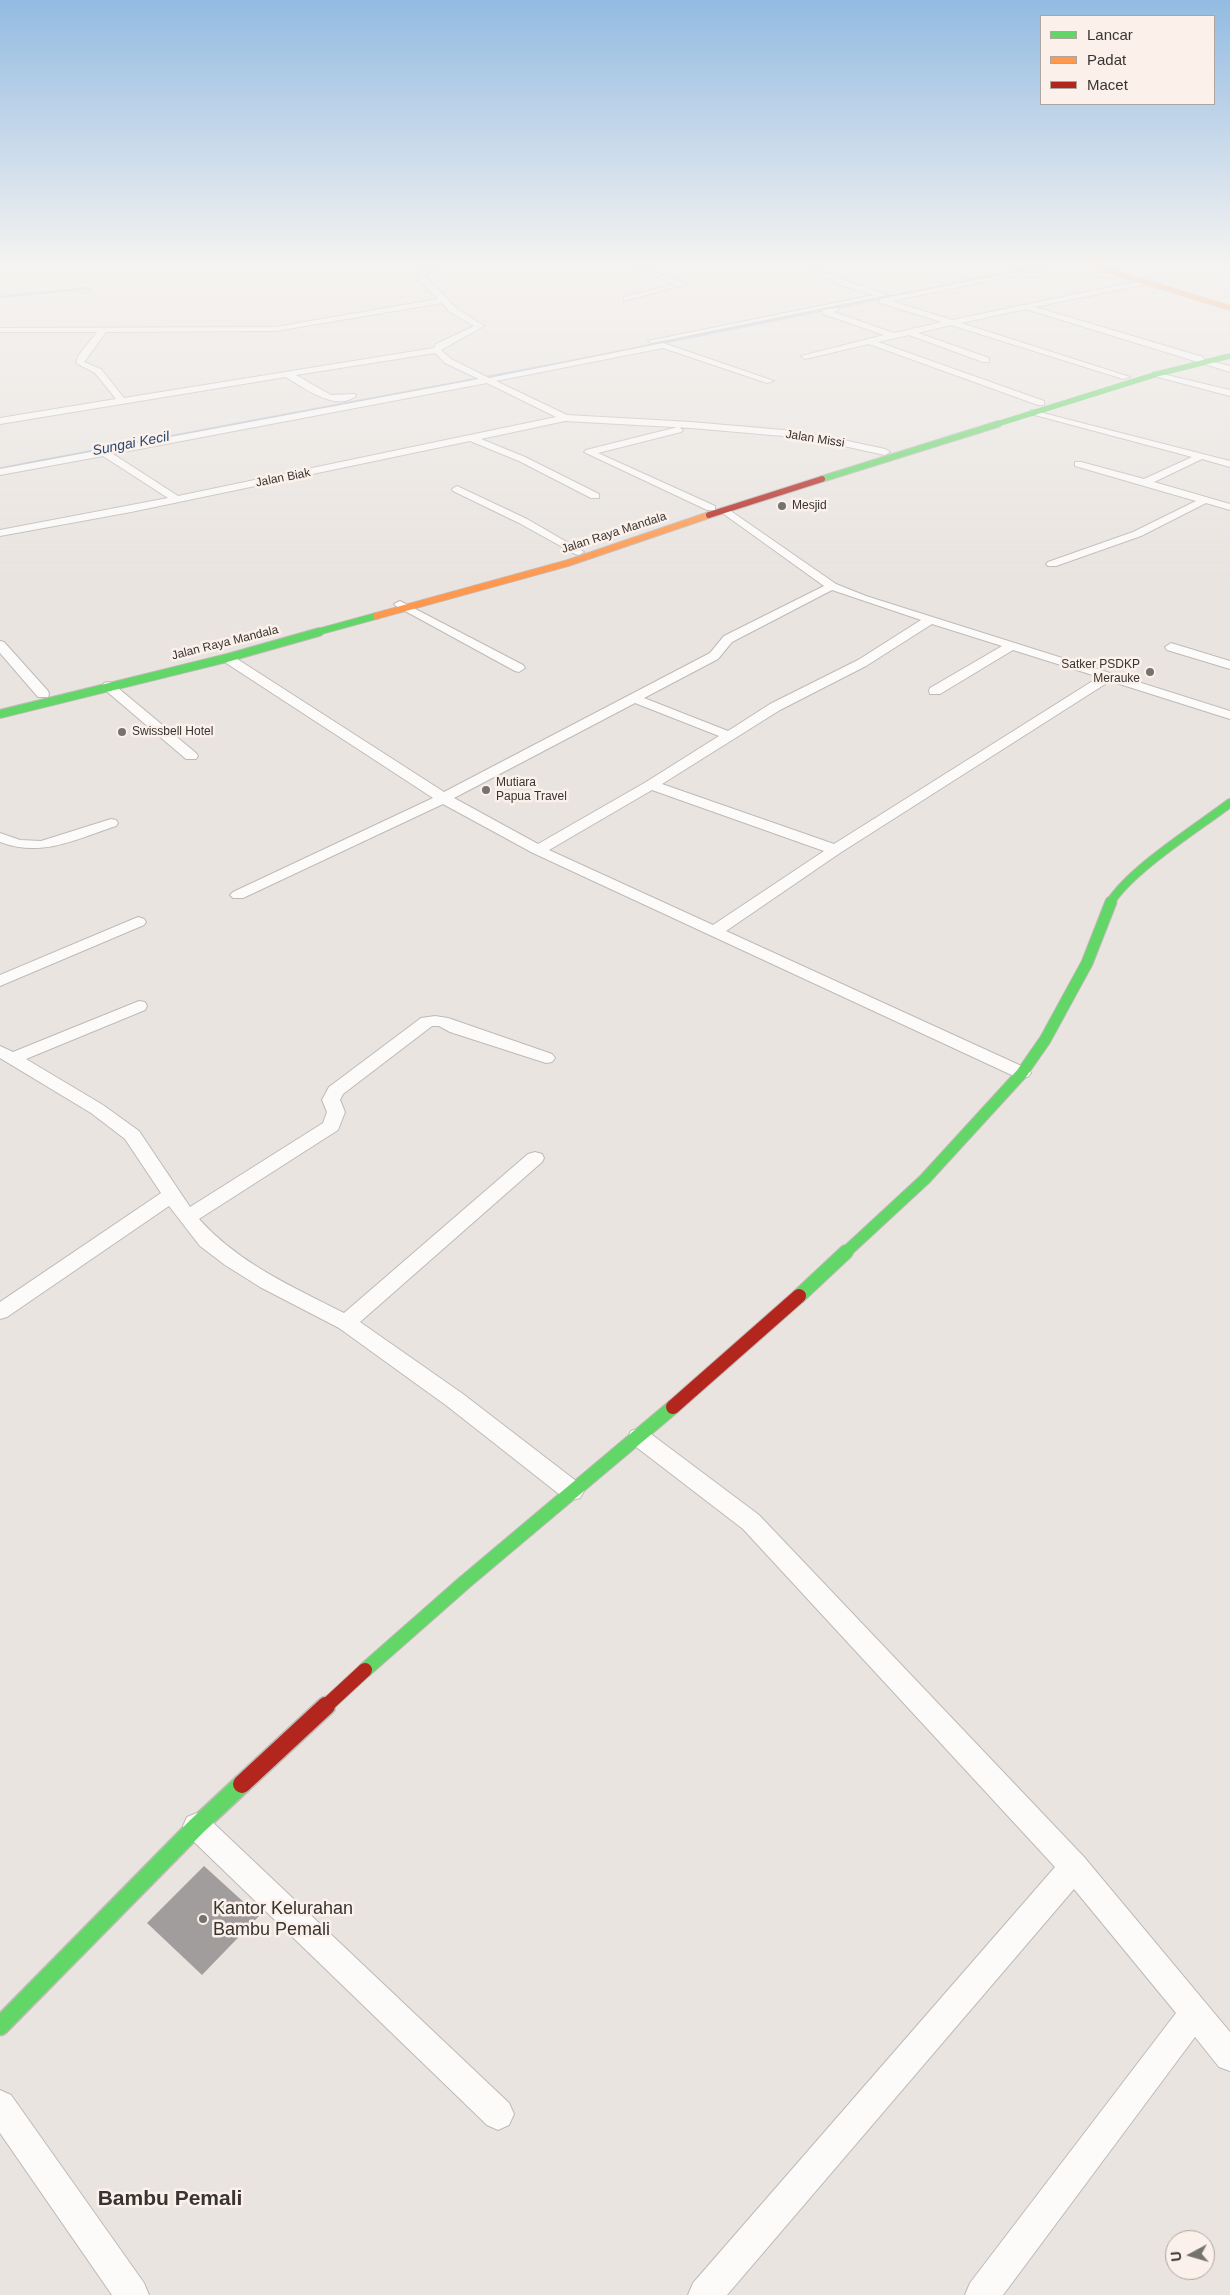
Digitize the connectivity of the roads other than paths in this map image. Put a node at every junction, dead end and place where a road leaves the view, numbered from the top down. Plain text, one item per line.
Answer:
1 (98, 371) edge
2 (305, 371) edge
3 (468, 371) edge
4 (509, 371) edge
5 (513, 371) edge
6 (743, 371) edge
7 (946, 371) edge
8 (1107, 371) edge
9 (1152, 371) edge
10 (1166, 371) edge
11 (287, 374) junction
12 (1157, 374) junction
13 (450, 375) dead end
14 (479, 377) junction
15 (1126, 377) junction
16 (770, 380) dead end
17 (1230, 392) edge
18 (362, 393) dead end
19 (1061, 400) junction
20 (122, 401) junction
21 (1038, 407) junction
22 (565, 418) junction
23 (0, 421) edge
24 (691, 425) junction
25 (471, 438) junction
26 (104, 452) junction
27 (885, 452) junction
28 (1201, 456) junction
29 (1078, 464) dead end
30 (1230, 464) edge
31 (0, 472) edge
32 (1144, 483) junction
33 (457, 489) dead end
34 (595, 496) dead end
35 (176, 500) junction
36 (1205, 500) junction
37 (1230, 507) edge
38 (711, 508) junction
39 (725, 510) junction
40 (0, 533) edge
41 (579, 552) junction
42 (1052, 564) dead end
43 (832, 586) junction
44 (404, 606) junction
45 (928, 621) junction
46 (0, 645) edge
47 (1010, 647) junction
48 (1171, 647) dead end
49 (227, 658) junction
50 (1230, 665) edge
51 (519, 668) dead end
52 (1108, 677) junction
53 (108, 686) junction
54 (935, 691) dead end
55 (42, 694) junction
56 (634, 698) junction
57 (0, 705) edge
58 (0, 714) edge
59 (1230, 715) edge
60 (728, 736) junction
61 (191, 756) dead end
62 (651, 785) junction
63 (443, 798) junction
64 (1230, 803) edge
65 (111, 823) dead end
66 (0, 838) edge
67 (538, 850) junction
68 (835, 850) junction
69 (238, 895) dead end
70 (138, 922) dead end
71 (713, 932) junction
72 (0, 981) edge
73 (139, 1006) dead end
74 (7, 1054) edge
75 (546, 1058) dead end
76 (1022, 1073) junction
77 (535, 1158) dead end
78 (172, 1195) junction
79 (187, 1218) junction
80 (0, 1312) edge
81 (346, 1323) junction
82 (639, 1437) junction
83 (572, 1491) junction
84 (197, 1826) junction
85 (1074, 1867) junction
86 (1194, 2014) junction
87 (0, 2026) edge
88 (1230, 2056) edge
89 (0, 2106) edge
90 (498, 2114) dead end
91 (132, 2295) edge
92 (705, 2295) edge
93 (982, 2295) edge

1 - 20 street
2 - 11 street
3 - 14 street, Jalan Missi
4 - 14 street
5 - 14 street
6 - 16 street
7 - 21 street
8 - 15 street
9 - 15 main road, Jalan Raya Mandala
10 - 12 main road, Jalan Raya Mandala
11 - 18 street
11 - 20 street
12 - 17 street
12 - 19 main road, Jalan Raya Mandala
13 - 14 street
14 - 22 street, Jalan Missi
14 - 26 street
15 - 19 main road, Jalan Raya Mandala
19 - 21 main road, Jalan Raya Mandala
20 - 23 street
21 - 27 main road, Jalan Raya Mandala
21 - 28 street
21 - 39 main road, Jalan Raya Mandala
22 - 24 street, Jalan Missi
22 - 25 street, Jalan Biak
24 - 27 street, Jalan Missi
24 - 38 street
25 - 34 street
25 - 35 street, Jalan Biak
26 - 31 street
26 - 35 street
27 - 38 main road, Jalan Raya Mandala
28 - 30 street
28 - 32 street
29 - 32 street
32 - 36 street
33 - 41 street
35 - 40 street, Jalan Biak
36 - 37 street
36 - 42 street
38 - 41 main road, Jalan Raya Mandala
39 - 43 street
39 - 44 main road, Jalan Raya Mandala
41 - 44 main road, Jalan Raya Mandala
43 - 45 street
43 - 56 street
44 - 49 main road, Jalan Raya Mandala
44 - 51 street
44 - 55 main road, Jalan Raya Mandala
45 - 47 street
45 - 60 street
46 - 55 street
47 - 52 street
47 - 54 street
48 - 50 street
49 - 53 main road, Jalan Raya Mandala
49 - 63 street
52 - 59 street
52 - 68 street
53 - 58 main road, Jalan Raya Mandala
53 - 61 street
55 - 57 main road, Jalan Raya Mandala
56 - 60 street
56 - 63 street
60 - 62 street
62 - 67 street
62 - 68 street
63 - 67 street
63 - 69 street
64 - 76 main road
65 - 66 street
67 - 71 street
68 - 71 street
70 - 72 street
71 - 76 street
73 - 74 street
74 - 78 street
75 - 79 street
76 - 82 main road
77 - 81 street
78 - 79 street
78 - 80 street
79 - 81 street
81 - 83 street
82 - 83 main road
82 - 85 street
83 - 84 main road
84 - 87 main road
84 - 90 street
85 - 86 street
85 - 92 street
86 - 88 street
86 - 93 street
89 - 91 street

